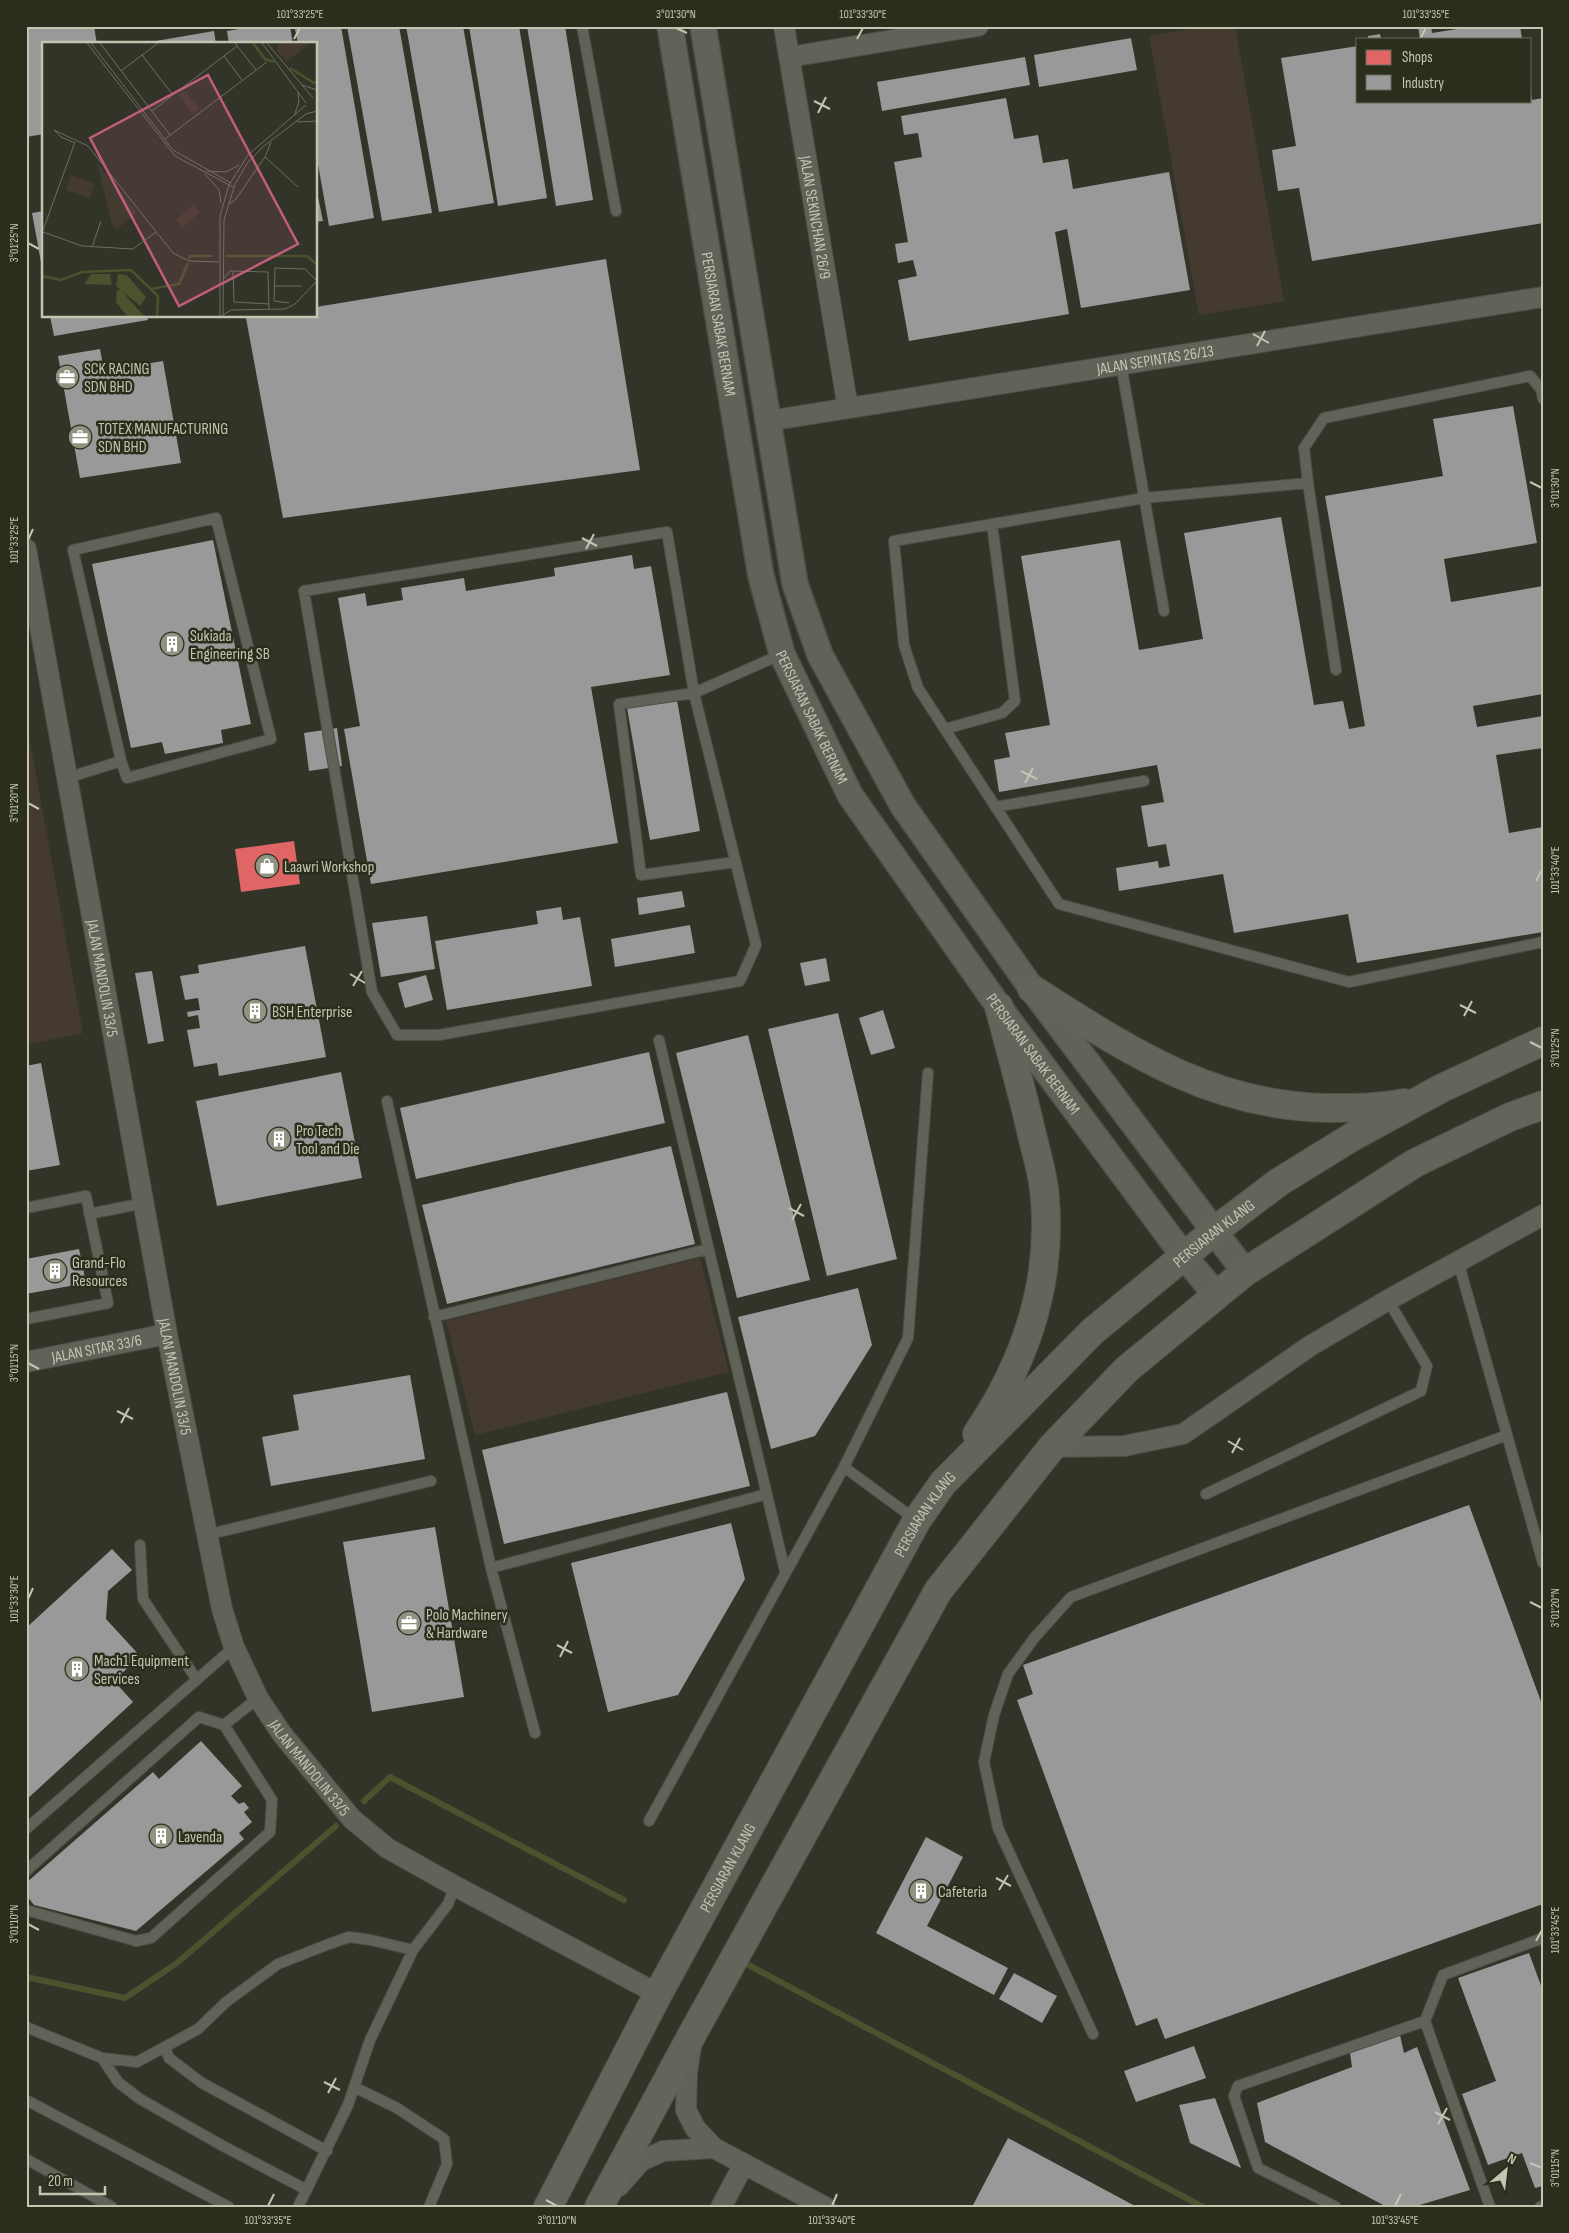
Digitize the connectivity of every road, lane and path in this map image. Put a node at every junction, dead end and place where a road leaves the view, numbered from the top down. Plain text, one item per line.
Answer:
1 (582, 26) edge
2 (670, 26) edge
3 (703, 26) edge
4 (784, 26) edge
5 (978, 26) edge
6 (923, 31) edge
7 (790, 57) junction
8 (616, 211) dead end
9 (1543, 297) edge
10 (1121, 364) junction
11 (1543, 399) edge
12 (848, 408) junction
13 (768, 420) junction
14 (1308, 483) junction
15 (1144, 498) junction
16 (992, 524) junction
17 (26, 549) edge
18 (1164, 611) dead end
19 (782, 654) junction
20 (1336, 670) dead end
21 (694, 693) junction
22 (945, 729) junction
23 (121, 761) junction
24 (67, 778) junction
25 (1144, 781) dead end
26 (995, 806) junction
27 (734, 862) junction
28 (1543, 942) edge
29 (1032, 989) junction
30 (999, 1007) junction
31 (659, 1040) dead end
32 (1543, 1041) edge
33 (928, 1073) dead end
34 (1422, 1100) junction
35 (387, 1101) dead end
36 (1543, 1104) edge
37 (144, 1203) junction
38 (26, 1208) edge
39 (89, 1214) junction
40 (1543, 1216) edge
41 (1213, 1232) junction
42 (708, 1249) junction
43 (1184, 1255) junction
44 (1458, 1261) junction
45 (1245, 1272) junction
46 (1217, 1296) junction
47 (1388, 1300) junction
48 (434, 1317) junction
49 (26, 1319) edge
50 (167, 1334) junction
51 (26, 1362) edge
52 (1507, 1435) junction
53 (1052, 1447) junction
54 (844, 1468) junction
55 (431, 1481) dead end
56 (944, 1483) junction
57 (767, 1494) junction
58 (1206, 1494) dead end
59 (917, 1520) junction
60 (206, 1535) junction
61 (140, 1545) dead end
62 (1543, 1563) edge
63 (491, 1568) junction
64 (785, 1572) junction
65 (234, 1647) junction
66 (197, 1680) junction
67 (258, 1698) junction
68 (224, 1725) junction
69 (535, 1733) dead end
70 (649, 1821) dead end
71 (26, 1830) edge
72 (26, 1871) edge
73 (455, 1886) junction
74 (26, 1910) edge
75 (1543, 1938) edge
76 (413, 1950) junction
77 (658, 1994) junction
78 (1425, 2021) junction
79 (26, 2027) edge
80 (694, 2031) junction
81 (1093, 2034) dead end
82 (165, 2047) junction
83 (102, 2058) junction
84 (354, 2087) junction
85 (26, 2100) edge
86 (714, 2148) junction
87 (327, 2151) junction
88 (26, 2159) edge
89 (744, 2164) junction
90 (307, 2190) junction
91 (112, 2207) edge
92 (229, 2207) edge
93 (298, 2207) edge
94 (429, 2207) edge
95 (548, 2207) edge
96 (600, 2207) edge
97 (721, 2207) edge
98 (825, 2207) edge
99 (1336, 2207) edge
100 (1490, 2207) edge

1 - 8 lane
2 - 19 street, PERSIARAN SABAK BERNAM
3 - 13 street, PERSIARAN SABAK BERNAM
4 - 7 street, JALAN SEKINCHAN 26/9
5 - 6 street
6 - 7 street
7 - 12 street, JALAN SEKINCHAN 26/9
9 - 10 street, JALAN SEPINTAS 26/13
10 - 12 street, JALAN SEPINTAS 26/13
10 - 15 lane
11 - 14 lane
12 - 13 street, JALAN SEPINTAS 26/13
13 - 29 street, PERSIARAN SABAK BERNAM
14 - 15 lane
14 - 20 lane
15 - 16 lane
15 - 18 lane
16 - 22 lane
16 - 22 lane
17 - 24 street, JALAN MANDOLIN 33/5
19 - 21 lane
19 - 30 street, PERSIARAN SABAK BERNAM
21 - 27 lane
21 - 27 lane
21 - 27 lane
22 - 26 lane
23 - 23 lane
23 - 24 lane
24 - 37 street, JALAN MANDOLIN 33/5
25 - 26 lane
26 - 28 lane
29 - 34 main road
29 - 41 street, PERSIARAN SABAK BERNAM
30 - 43 street, PERSIARAN SABAK BERNAM
30 - 56 main road
31 - 42 lane
32 - 34 main road, PERSIARAN KLANG
33 - 54 lane
34 - 41 main road, PERSIARAN KLANG
35 - 48 lane
36 - 45 main road
37 - 39 lane
37 - 50 street, JALAN MANDOLIN 33/5
38 - 39 lane
39 - 49 lane
40 - 44 street
41 - 43 main road, PERSIARAN KLANG
41 - 45 street, PERSIARAN SABAK BERNAM
42 - 48 lane
42 - 57 lane
43 - 46 street, PERSIARAN SABAK BERNAM
43 - 56 main road, PERSIARAN KLANG
44 - 47 street
44 - 52 lane
45 - 46 main road
46 - 53 main road
47 - 53 street
47 - 58 lane
48 - 63 lane
50 - 51 street, JALAN SITAR 33/6
50 - 60 street, JALAN MANDOLIN 33/5
52 - 62 lane
52 - 81 lane
53 - 80 main road
54 - 59 lane
54 - 64 lane
55 - 60 lane
56 - 59 main road, PERSIARAN KLANG
57 - 63 lane
57 - 64 lane
59 - 77 main road, PERSIARAN KLANG
60 - 65 street, JALAN MANDOLIN 33/5
61 - 66 lane
63 - 69 lane
64 - 70 lane
65 - 66 lane
65 - 67 street, JALAN MANDOLIN 33/5
66 - 71 lane
67 - 68 lane
67 - 73 street, JALAN MANDOLIN 33/5
68 - 72 lane
68 - 74 lane
73 - 76 lane
73 - 77 street, JALAN MANDOLIN 33/5
75 - 78 lane
76 - 82 lane
76 - 84 lane
77 - 95 main road, PERSIARAN KLANG
78 - 99 lane
78 - 100 lane
79 - 83 lane
80 - 86 street
80 - 96 main road
82 - 83 lane
82 - 87 lane
83 - 90 lane
84 - 87 lane
84 - 94 lane
85 - 92 lane
86 - 89 street
86 - 96 street
87 - 90 lane
88 - 91 lane
89 - 97 street
89 - 98 street
90 - 93 lane

